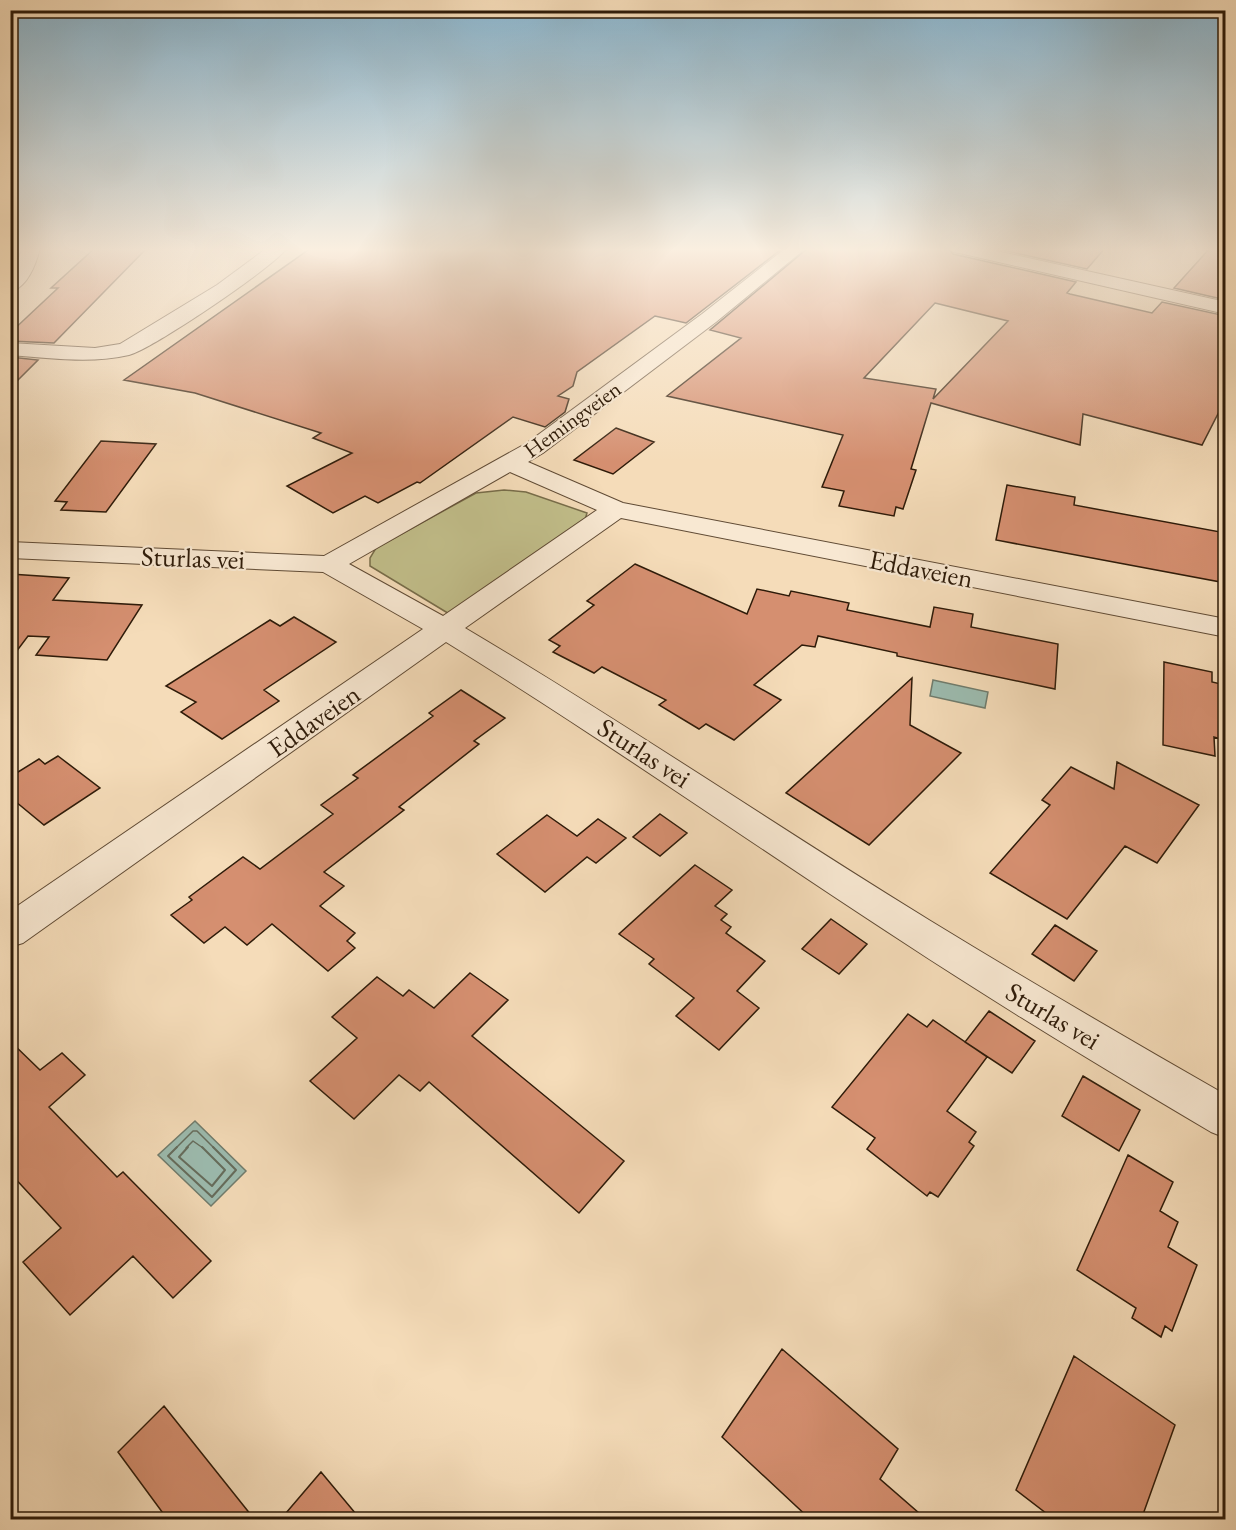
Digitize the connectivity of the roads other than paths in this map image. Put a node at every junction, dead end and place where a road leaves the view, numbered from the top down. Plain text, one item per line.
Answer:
1 (176, 319) edge
2 (707, 319) edge
3 (10, 349) edge
4 (510, 463) junction
5 (616, 509) junction
6 (10, 550) edge
7 (329, 564) junction
8 (1226, 628) edge
9 (445, 630) junction
10 (10, 932) edge
11 (1226, 1118) edge

1 - 3 street
2 - 4 street, Hemingveien
4 - 5 street, Eddaveien
4 - 7 street, Hemingveien
5 - 8 street, Eddaveien
5 - 9 street, Eddaveien
6 - 7 street, Sturlas vei
7 - 9 street, Sturlas vei
9 - 10 street, Eddaveien
9 - 11 street, Sturlas vei

